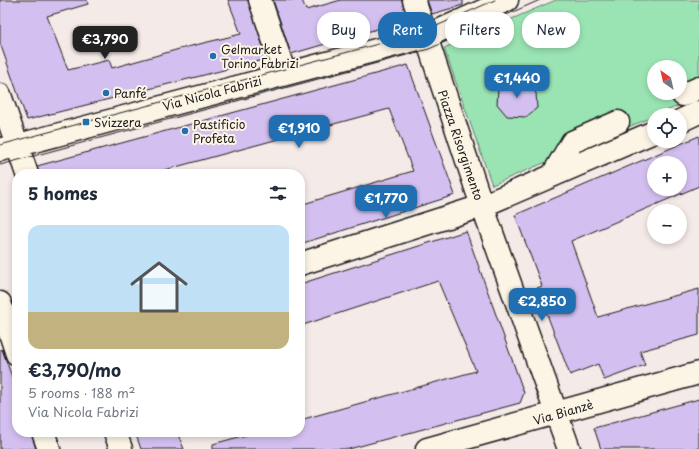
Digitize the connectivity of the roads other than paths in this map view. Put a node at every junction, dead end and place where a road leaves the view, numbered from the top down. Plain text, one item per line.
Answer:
1 (260, 0) edge
2 (414, 0) edge
3 (507, 0) edge
4 (418, 12) edge
5 (437, 32) edge
6 (383, 48) edge
7 (429, 48) edge
8 (284, 74) junction
9 (0, 95) edge
10 (699, 112) edge
11 (687, 118) edge
12 (618, 122) dead end
13 (647, 135) edge
14 (9, 148) edge
15 (24, 169) edge
16 (552, 176) junction
17 (482, 206) junction
18 (305, 262) edge
19 (0, 303) edge
20 (12, 339) edge
21 (699, 373) edge
22 (557, 414) junction
23 (45, 437) edge
24 (117, 437) edge
25 (49, 449) edge
26 (121, 449) edge
27 (427, 449) edge
28 (569, 449) edge

1 - 8 street
2 - 4 street, Piazza Risorgimento
3 - 5 street
6 - 8 street, Via Nicola Fabrizi
7 - 17 street, Piazza Risorgimento
8 - 14 street, Via Nicola Fabrizi
9 - 14 street
10 - 11 street
12 - 16 street
13 - 16 street, Piazza Risorgimento
14 - 15 street
16 - 17 street, Piazza Risorgimento
17 - 18 street
17 - 22 street
19 - 20 street
21 - 22 street, Via Bianzè
22 - 27 street, Via Bianzè
22 - 28 street
23 - 25 street
24 - 26 street

